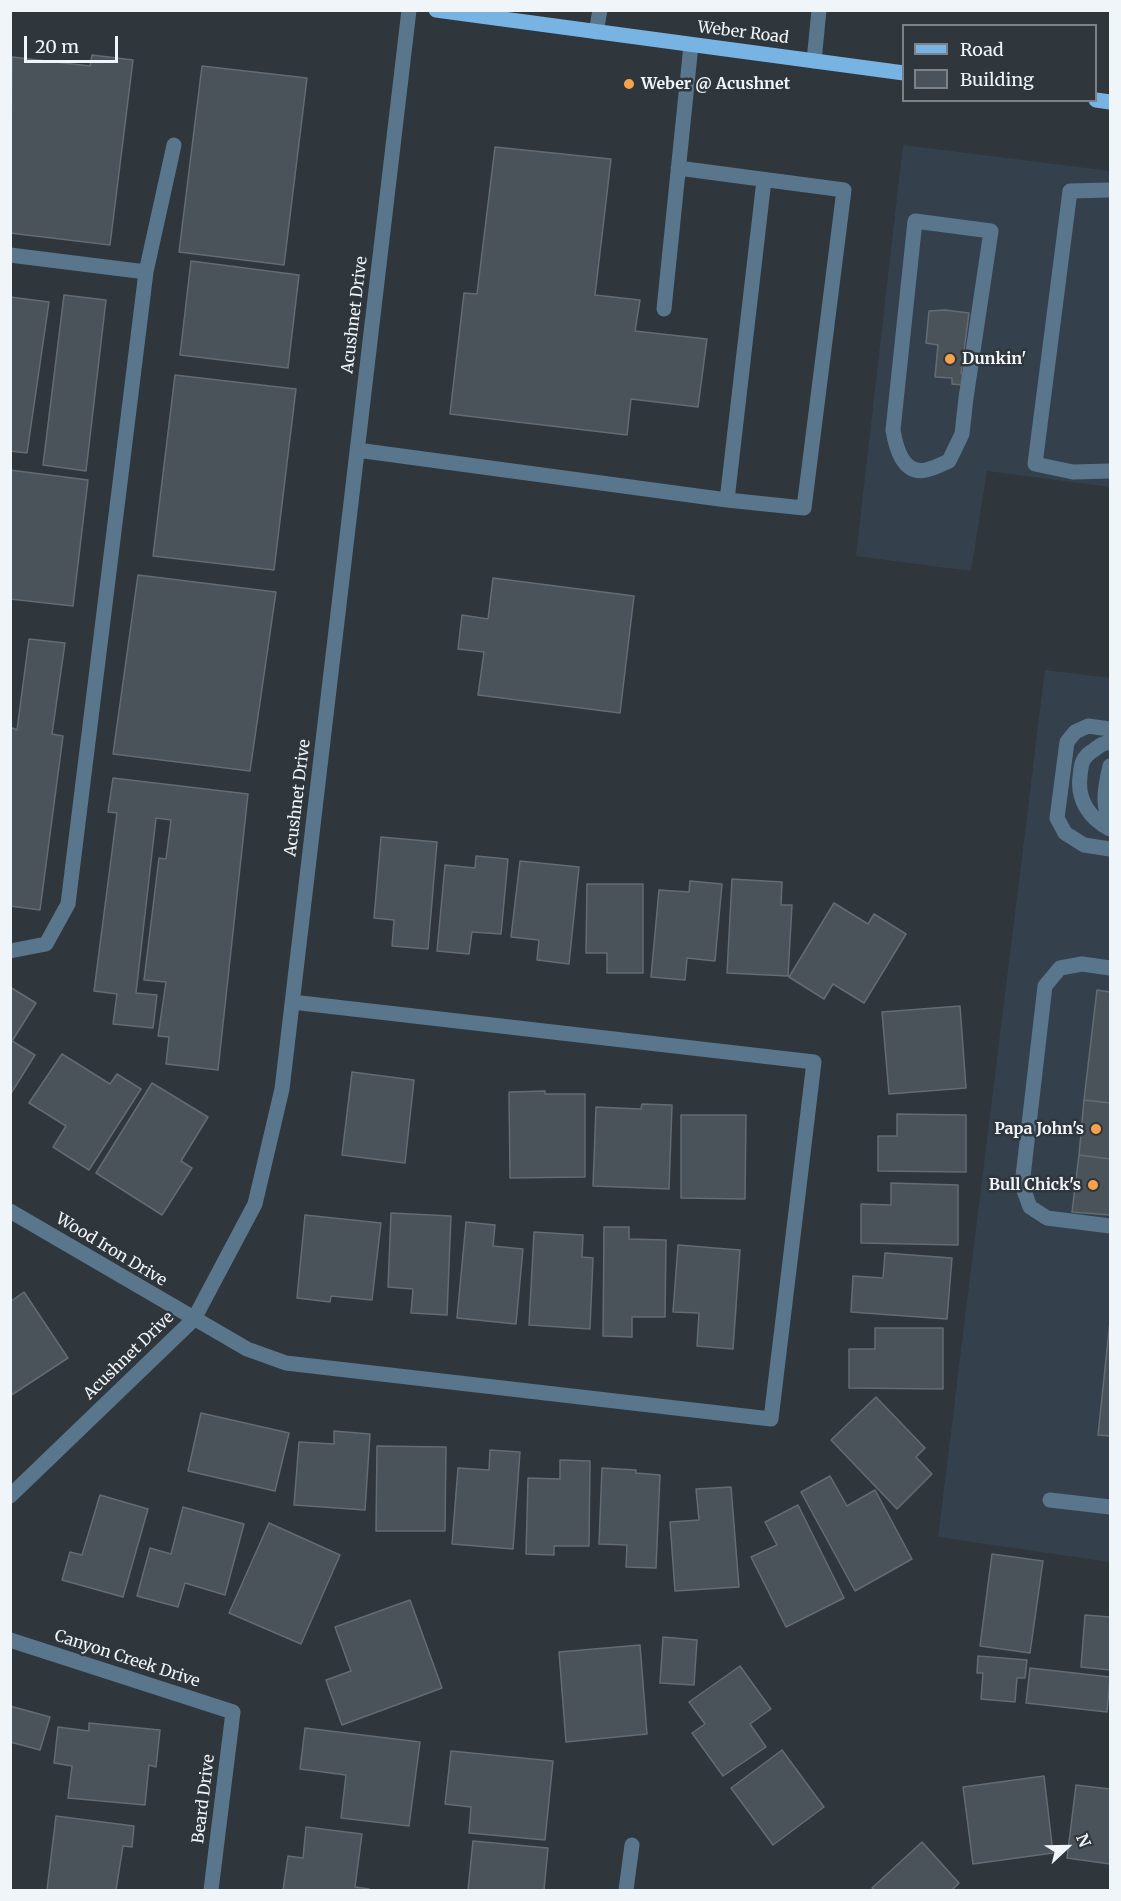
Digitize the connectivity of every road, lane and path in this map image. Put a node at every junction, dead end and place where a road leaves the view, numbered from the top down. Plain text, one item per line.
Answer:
1 (409, 10) edge
2 (436, 10) edge
3 (600, 10) edge
4 (819, 10) edge
5 (596, 32) junction
6 (691, 45) junction
7 (814, 61) junction
8 (902, 73) edge
9 (174, 145) dead end
10 (678, 168) junction
11 (764, 180) junction
12 (1110, 190) edge
13 (915, 221) joint
14 (10, 255) edge
15 (146, 272) junction
16 (664, 309) dead end
17 (357, 450) junction
18 (1110, 471) edge
19 (727, 500) junction
20 (1110, 729) edge
21 (1110, 743) edge
22 (1110, 766) edge
23 (1110, 821) edge
24 (1110, 829) edge
25 (1110, 849) edge
26 (10, 951) edge
27 (1110, 968) edge
28 (292, 1002) junction
29 (10, 1211) edge
30 (1110, 1226) edge
31 (194, 1319) junction
32 (10, 1496) edge
33 (1050, 1500) dead end
34 (1110, 1507) edge
35 (10, 1640) edge
36 (233, 1712) joint
37 (632, 1845) dead end
38 (211, 1890) edge
39 (626, 1890) edge

1 - 17 street, Acushnet Drive
2 - 5 main road, Weber Road
3 - 5 street
4 - 7 street
5 - 6 main road, Weber Road
6 - 7 main road, Weber Road
6 - 10 street
7 - 8 main road, Weber Road
9 - 15 street
10 - 11 street
10 - 16 street
11 - 19 street
11 - 19 street
12 - 18 street
13 - 13 street
14 - 15 street
15 - 26 street
17 - 19 street
17 - 28 street, Acushnet Drive
20 - 25 street
21 - 24 street
22 - 23 street
27 - 30 street
28 - 31 street, Acushnet Drive
28 - 31 street, Wood Iron Drive
29 - 31 street, Wood Iron Drive
31 - 32 street, Acushnet Drive
33 - 34 street
35 - 36 street, Canyon Creek Drive
36 - 38 street, Beard Drive
37 - 39 street

